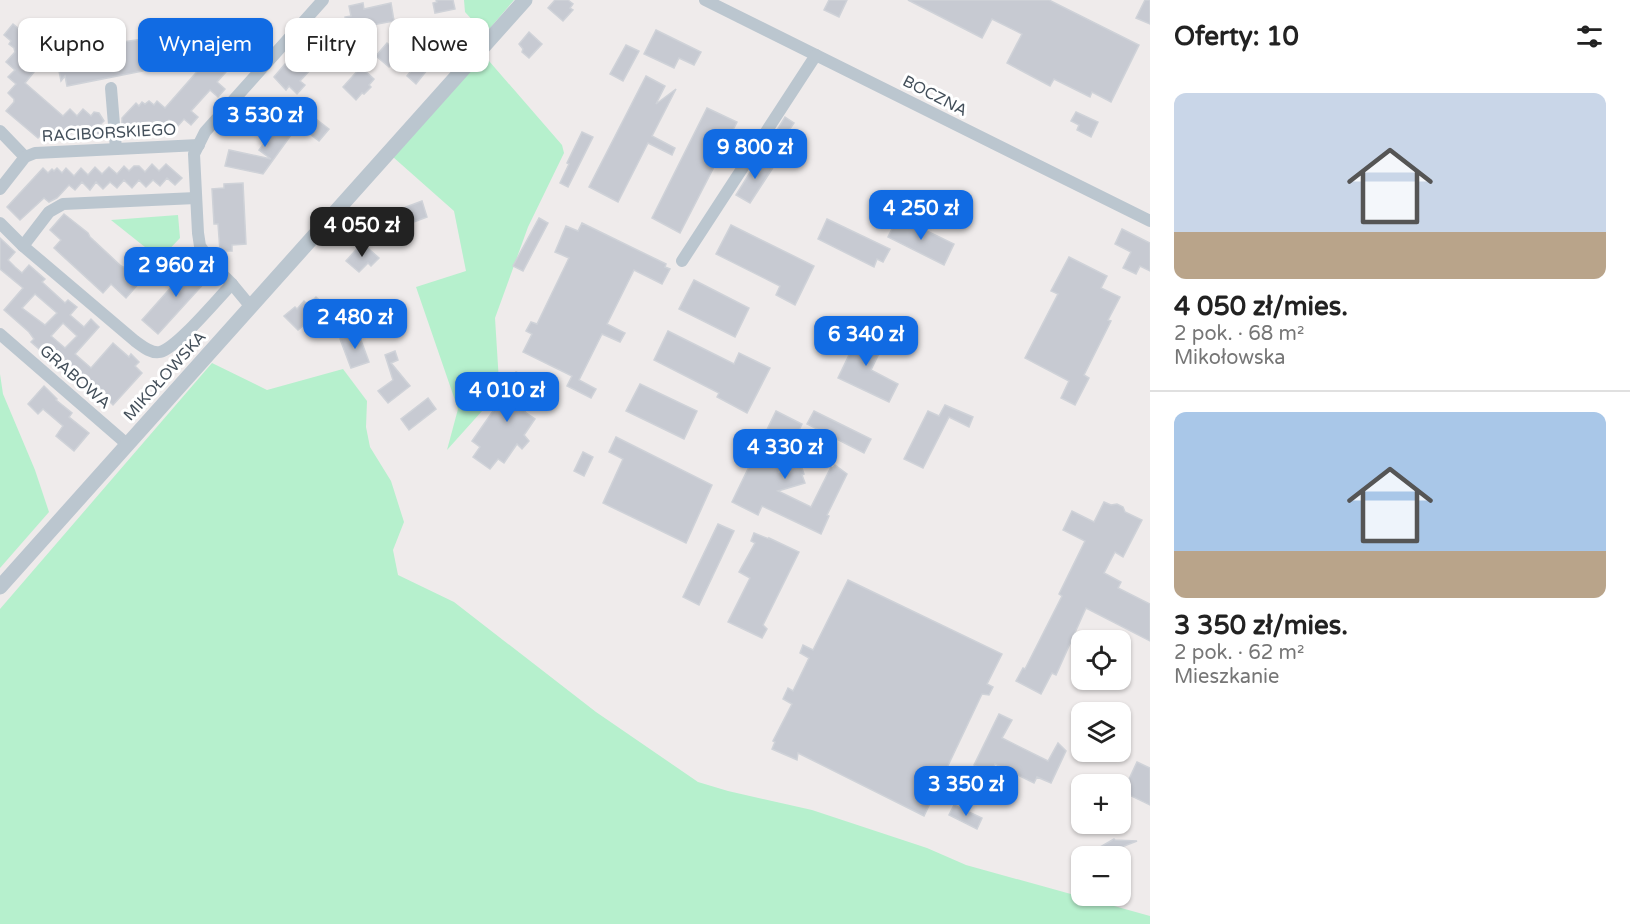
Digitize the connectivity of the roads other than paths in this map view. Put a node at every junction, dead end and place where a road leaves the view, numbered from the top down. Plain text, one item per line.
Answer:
1 (322, 0) edge
2 (525, 0) edge
3 (705, 0) edge
4 (816, 55) junction
5 (111, 88) dead end
6 (0, 131) edge
7 (199, 145) junction
8 (116, 149) junction
9 (25, 157) junction
10 (0, 189) edge
11 (196, 198) junction
12 (1150, 221) edge
13 (0, 223) edge
14 (23, 246) junction
15 (682, 261) dead end
16 (232, 284) junction
17 (251, 307) junction
18 (0, 334) edge
19 (128, 445) junction
20 (0, 587) edge

1 - 7 street
2 - 17 street, MIKOŁOWSKA
3 - 4 street, BOCZNA
4 - 12 street, BOCZNA
4 - 15 street
5 - 8 street
6 - 9 street
7 - 8 street, RACIBORSKIEGO
7 - 11 street
8 - 9 street, RACIBORSKIEGO
9 - 10 street, RACIBORSKIEGO
11 - 14 street
11 - 16 street
13 - 14 street
14 - 16 street
16 - 17 street
17 - 19 street, MIKOŁOWSKA
18 - 19 street, GRABOWA
19 - 20 street, MIKOŁOWSKA

